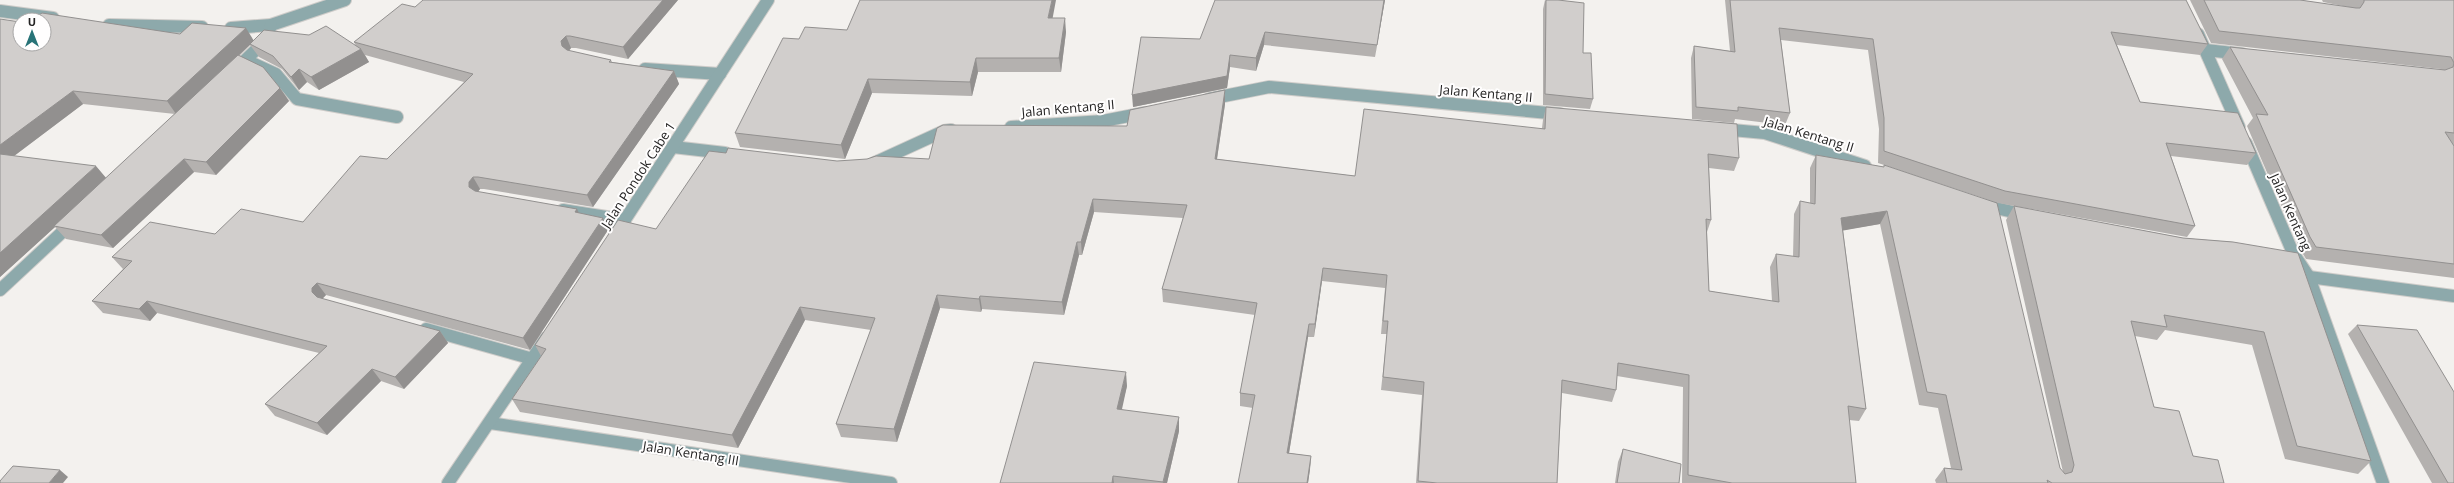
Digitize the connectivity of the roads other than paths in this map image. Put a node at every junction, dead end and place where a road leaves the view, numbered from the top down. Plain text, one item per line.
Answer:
1 (345, 0) edge
2 (768, 0) edge
3 (0, 11) edge
4 (61, 19) edge
5 (2192, 21) edge
6 (99, 24) edge
7 (271, 24) junction
8 (2206, 50) junction
9 (2253, 55) edge
10 (246, 59) junction
11 (636, 68) edge
12 (720, 74) junction
13 (223, 81) edge
14 (1201, 101) edge
15 (1156, 110) edge
16 (1568, 114) edge
17 (397, 117) dead end
18 (1000, 127) edge
19 (1710, 128) edge
20 (960, 130) edge
21 (673, 147) junction
22 (734, 154) edge
23 (863, 165) edge
24 (1877, 170) edge
25 (1974, 202) edge
26 (550, 207) edge
27 (1996, 210) junction
28 (80, 215) edge
29 (2035, 217) edge
30 (625, 220) junction
31 (2000, 225) edge
32 (607, 246) edge
33 (2277, 252) edge
34 (2293, 254) junction
35 (2309, 278) junction
36 (0, 290) edge
37 (2454, 296) edge
38 (411, 325) edge
39 (555, 326) edge
40 (533, 359) junction
41 (490, 423) junction
42 (448, 483) edge
43 (891, 483) edge
44 (2382, 483) edge

1 - 7 street
2 - 12 street, Jalan Pondok Cabe 1
3 - 4 street
5 - 8 street, Jalan Kentang
6 - 7 street
7 - 10 street
8 - 9 street
8 - 34 street, Jalan Kentang
10 - 13 street
10 - 17 street
11 - 12 street
12 - 21 street, Jalan Pondok Cabe 1
14 - 16 street, Jalan Kentang II
15 - 18 street, Jalan Kentang II
19 - 24 street, Jalan Kentang II
20 - 23 street
21 - 22 street
21 - 30 street, Jalan Pondok Cabe 1
25 - 27 street
26 - 30 street
27 - 29 street
27 - 31 street
28 - 36 street
30 - 32 street, Jalan Pondok Cabe 1
33 - 34 street
34 - 35 street, Jalan Kentang
35 - 37 street
35 - 44 street, Jalan Kentang
38 - 40 street
39 - 40 street
40 - 41 street
41 - 42 street
41 - 43 street, Jalan Kentang III

